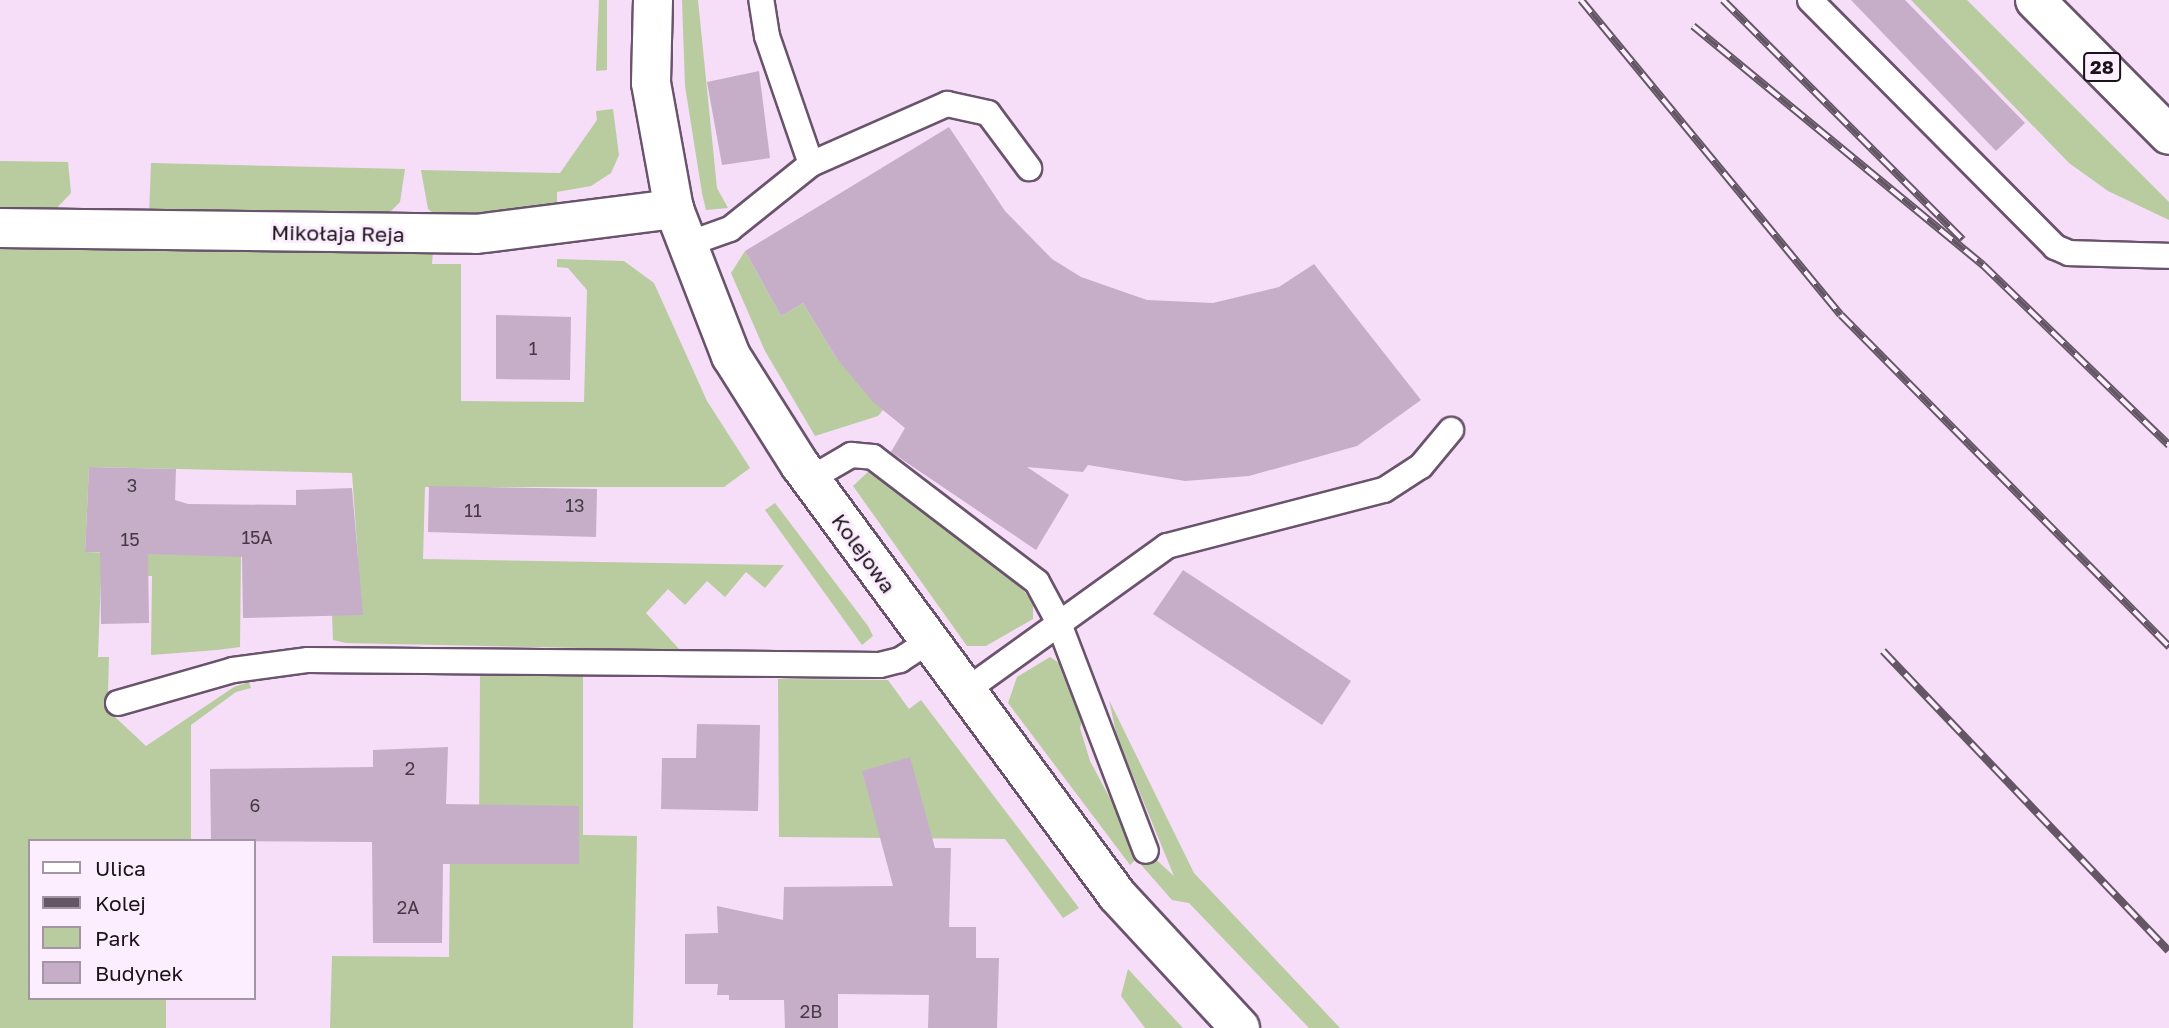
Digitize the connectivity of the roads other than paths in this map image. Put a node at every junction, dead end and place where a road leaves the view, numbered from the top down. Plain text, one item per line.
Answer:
1 (653, 0) edge
2 (761, 0) edge
3 (1810, 0) edge
4 (2035, 0) edge
5 (2169, 135) edge
6 (811, 164) junction
7 (1029, 169) dead end
8 (674, 209) junction
9 (0, 228) edge
10 (685, 245) junction
11 (2169, 256) edge
12 (1451, 430) dead end
13 (810, 479) junction
14 (1058, 621) junction
15 (928, 642) junction
16 (964, 692) junction
17 (118, 702) dead end
18 (1146, 851) dead end
19 (1240, 1028) edge

1 - 8 street, Kolejowa
2 - 6 lane
3 - 11 lane
4 - 5 street, 28
6 - 7 lane
6 - 10 lane
8 - 9 street, Mikołaja Reja
8 - 10 street, Kolejowa
10 - 13 street, Kolejowa
12 - 14 lane
13 - 14 lane
13 - 15 street, Kolejowa
14 - 16 lane
14 - 18 lane
15 - 16 street, Kolejowa
15 - 17 lane
16 - 19 street, Kolejowa

